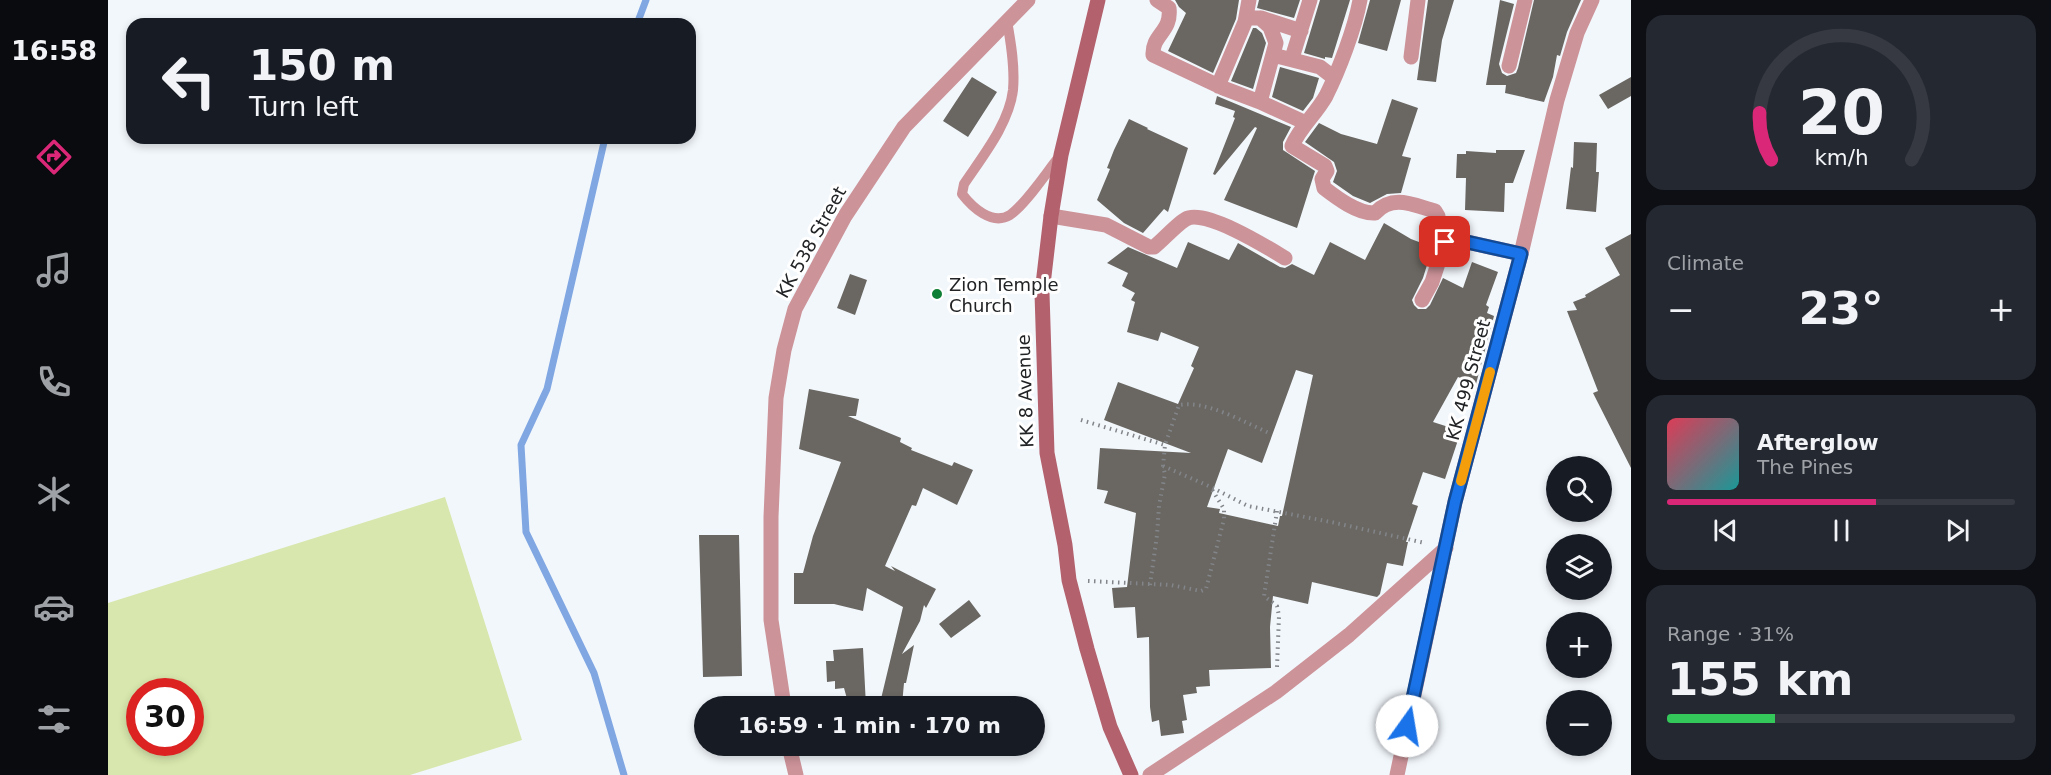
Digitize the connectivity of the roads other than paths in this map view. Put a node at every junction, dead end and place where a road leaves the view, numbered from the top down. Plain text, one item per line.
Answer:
1 (1028, 0) edge
2 (1098, 0) edge
3 (1157, 0) edge
4 (1249, 0) edge
5 (1310, 0) edge
6 (1360, 0) edge
7 (1418, 0) edge
8 (1525, 0) edge
9 (1592, 0) edge
10 (1253, 18) junction
11 (1007, 21) junction
12 (1301, 31) junction
13 (1273, 55) junction
14 (1411, 57) dead end
15 (1292, 58) junction
16 (1509, 66) dead end
17 (1333, 77) junction
18 (1218, 86) junction
19 (1260, 102) junction
20 (1306, 123) junction
21 (1061, 155) junction
22 (1051, 216) junction
23 (1445, 242) junction
24 (1521, 254) junction
25 (1285, 258) dead end
26 (1422, 300) dead end
27 (1446, 548) junction
28 (782, 696) edge
29 (791, 756) edge
30 (796, 775) edge
31 (1131, 775) edge
32 (1149, 775) edge
33 (1397, 775) edge

1 - 11 street, KK 538 Street
2 - 21 main road, KK 8 Avenue
3 - 18 street
4 - 10 street
5 - 12 street
6 - 17 street
7 - 14 street
8 - 16 street
9 - 24 street, KK 499 Street
10 - 12 street
10 - 13 street
10 - 18 street
11 - 21 lane
11 - 28 street, KK 538 Street
12 - 15 street
13 - 15 street
13 - 19 street
15 - 17 street
17 - 20 street
18 - 19 street
19 - 20 street
20 - 23 street
21 - 22 main road, KK 8 Avenue
22 - 25 street
22 - 31 main road, KK 8 Avenue
23 - 24 street
23 - 26 street
24 - 27 street, KK 499 Street
27 - 32 street
27 - 33 street, KK 499 Street
29 - 30 street

